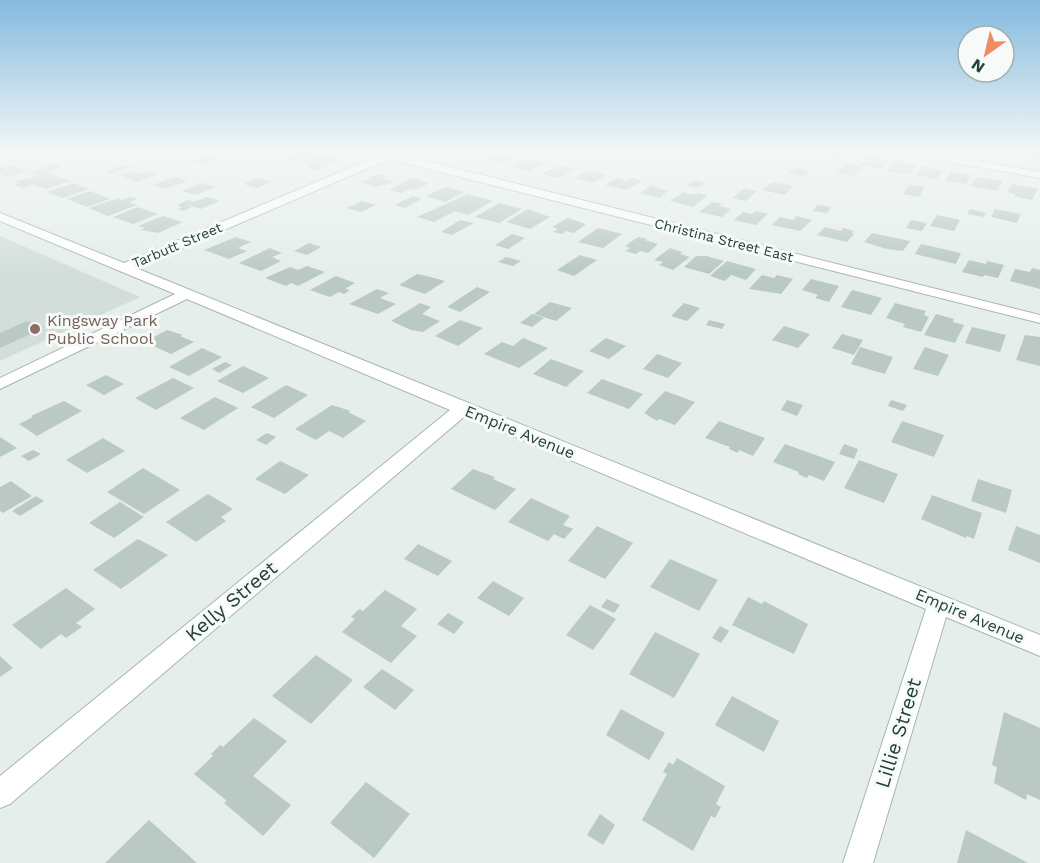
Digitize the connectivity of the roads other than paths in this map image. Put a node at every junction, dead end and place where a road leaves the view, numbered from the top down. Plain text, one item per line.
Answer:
1 (302, 192) edge
2 (541, 192) edge
3 (0, 217) edge
4 (124, 268) junction
5 (187, 294) junction
6 (1040, 320) edge
7 (0, 384) edge
8 (462, 409) junction
9 (939, 603) junction
10 (1040, 646) edge
11 (0, 794) edge
12 (858, 863) edge

1 - 4 street, Tarbutt Street
2 - 6 street, Christina Street East
3 - 4 street, Empire Avenue
4 - 5 street, Empire Avenue
5 - 7 street
5 - 8 street, Empire Avenue
8 - 9 street, Empire Avenue
8 - 11 street, Kelly Street
9 - 10 street, Empire Avenue
9 - 12 street, Lillie Street

